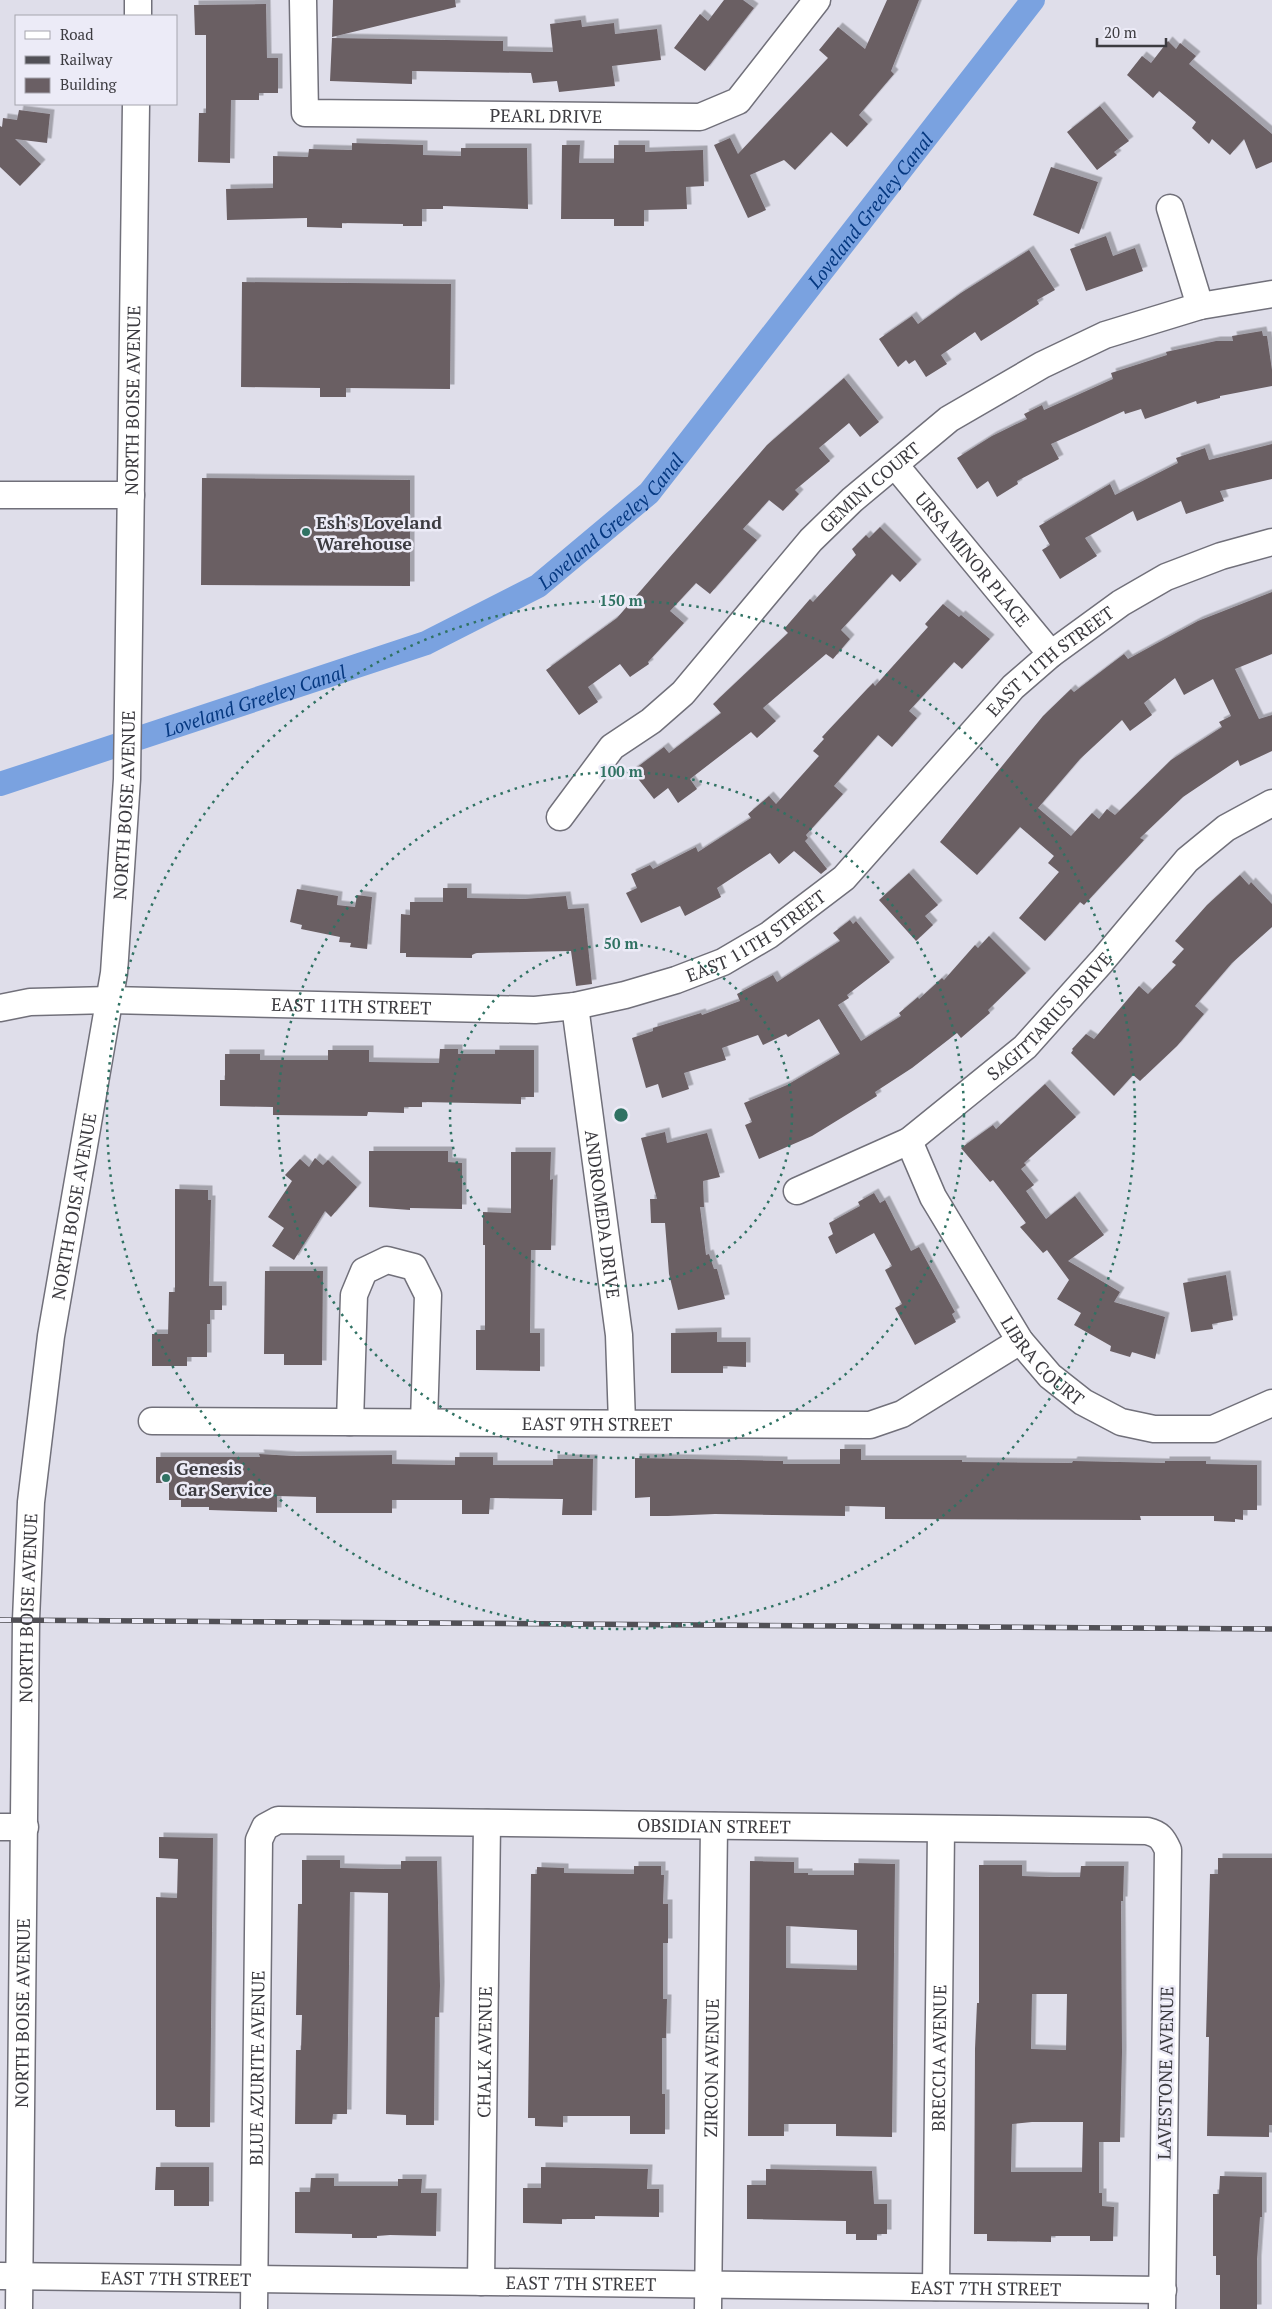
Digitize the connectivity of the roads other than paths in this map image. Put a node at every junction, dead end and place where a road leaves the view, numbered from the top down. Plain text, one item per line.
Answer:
1 (138, 0) edge
2 (303, 0) edge
3 (817, 0) edge
4 (138, 15) edge
5 (136, 105) edge
6 (1170, 208) dead end
7 (1272, 294) edge
8 (1200, 306) junction
9 (895, 465) junction
10 (0, 495) edge
11 (131, 495) junction
12 (1272, 542) edge
13 (1051, 654) junction
14 (1272, 803) edge
15 (560, 817) dead end
16 (110, 1000) junction
17 (575, 1006) junction
18 (0, 1008) edge
19 (909, 1141) junction
20 (797, 1191) dead end
21 (1020, 1341) junction
22 (1272, 1403) edge
23 (152, 1421) dead end
24 (350, 1422) junction
25 (424, 1422) junction
26 (622, 1423) junction
27 (487, 1823) junction
28 (714, 1826) junction
29 (12, 1827) edge
30 (265, 1827) joint
31 (941, 1829) junction
32 (1162, 1838) joint
33 (10, 2276) edge
34 (254, 2279) junction
35 (481, 2282) junction
36 (936, 2287) junction
37 (708, 2297) edge
38 (1163, 2300) edge
39 (19, 2309) edge
40 (254, 2309) edge

1 - 4 street
2 - 3 street, PEARL DRIVE
5 - 11 street, NORTH BOISE AVENUE
6 - 8 street
7 - 8 street, GEMINI COURT
8 - 9 street, GEMINI COURT
9 - 13 street, URSA MINOR PLACE
9 - 15 street, GEMINI COURT
10 - 11 street
11 - 16 street, NORTH BOISE AVENUE
12 - 13 street, EAST 11TH STREET
13 - 17 street, EAST 11TH STREET
14 - 19 street, SAGITTARIUS DRIVE
16 - 17 street, EAST 11TH STREET
16 - 18 street, EAST 11TH STREET
16 - 29 street, NORTH BOISE AVENUE
17 - 26 street, ANDROMEDA DRIVE
19 - 20 street, SAGITTARIUS DRIVE
19 - 21 street, LIBRA COURT
21 - 22 street, LIBRA COURT
21 - 26 street, EAST 9TH STREET
23 - 24 street, EAST 9TH STREET
24 - 25 street, EAST 9TH STREET
24 - 25 street
25 - 26 street, EAST 9TH STREET
27 - 28 street, OBSIDIAN STREET
27 - 30 street, OBSIDIAN STREET
27 - 35 street, CHALK AVENUE
28 - 31 street, OBSIDIAN STREET
28 - 37 street, ZIRCON AVENUE
29 - 33 street, NORTH BOISE AVENUE
30 - 34 street, BLUE AZURITE AVENUE
31 - 32 street, OBSIDIAN STREET
31 - 36 street, BRECCIA AVENUE
32 - 38 street, LAVESTONE AVENUE
33 - 34 street, EAST 7TH STREET
33 - 39 street, NORTH BOISE AVENUE
34 - 35 street, EAST 7TH STREET
34 - 40 street, BLUE AZURITE AVENUE
35 - 37 street, EAST 7TH STREET
36 - 37 street, EAST 7TH STREET
36 - 38 street, EAST 7TH STREET

